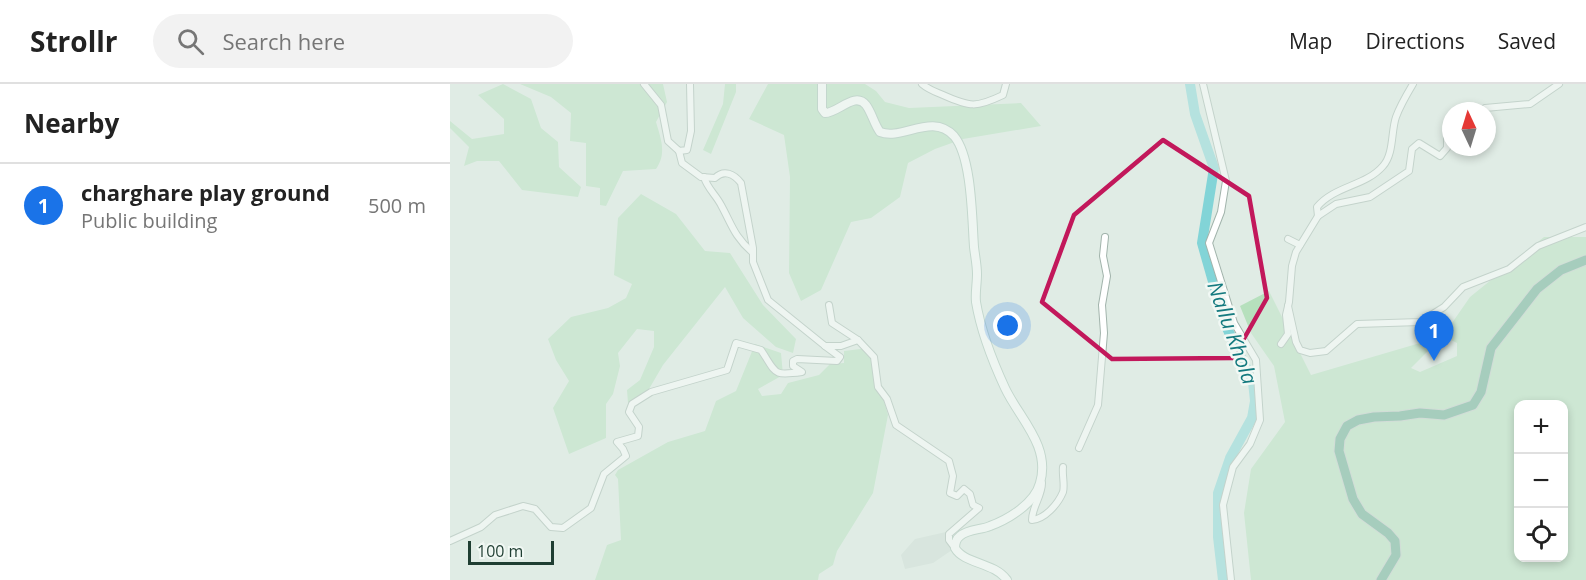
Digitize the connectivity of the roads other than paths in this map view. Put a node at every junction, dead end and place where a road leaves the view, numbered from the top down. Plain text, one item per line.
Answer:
1 (644, 84) edge
2 (690, 84) edge
3 (822, 84) edge
4 (922, 84) edge
5 (1006, 84) edge
6 (1203, 84) edge
7 (1413, 84) edge
8 (1559, 84) edge
9 (1496, 107) edge
10 (679, 151) junction
11 (1442, 154) edge
12 (704, 177) junction
13 (1318, 216) junction
14 (1586, 227) edge
15 (1104, 237) dead end
16 (1288, 239) dead end
17 (1300, 245) junction
18 (752, 252) junction
19 (1586, 260) edge
20 (829, 305) dead end
21 (1288, 306) junction
22 (858, 340) junction
23 (1281, 344) dead end
24 (825, 346) junction
25 (1079, 448) dead end
26 (1063, 467) dead end
27 (1041, 480) junction
28 (450, 541) edge
29 (955, 548) junction
30 (1007, 580) edge
31 (1231, 580) edge
32 (1381, 580) edge

1 - 10 street
2 - 10 street
3 - 27 main road
4 - 5 street
6 - 31 street
7 - 13 street
8 - 9 street
10 - 12 street
11 - 13 street
12 - 18 street
12 - 18 street
13 - 17 street
14 - 21 street
15 - 25 street
16 - 17 street
17 - 21 street
18 - 24 street
19 - 32 main road
20 - 22 street
21 - 23 street
22 - 24 street
22 - 29 street
24 - 28 street
26 - 27 street
27 - 29 main road
29 - 30 main road

